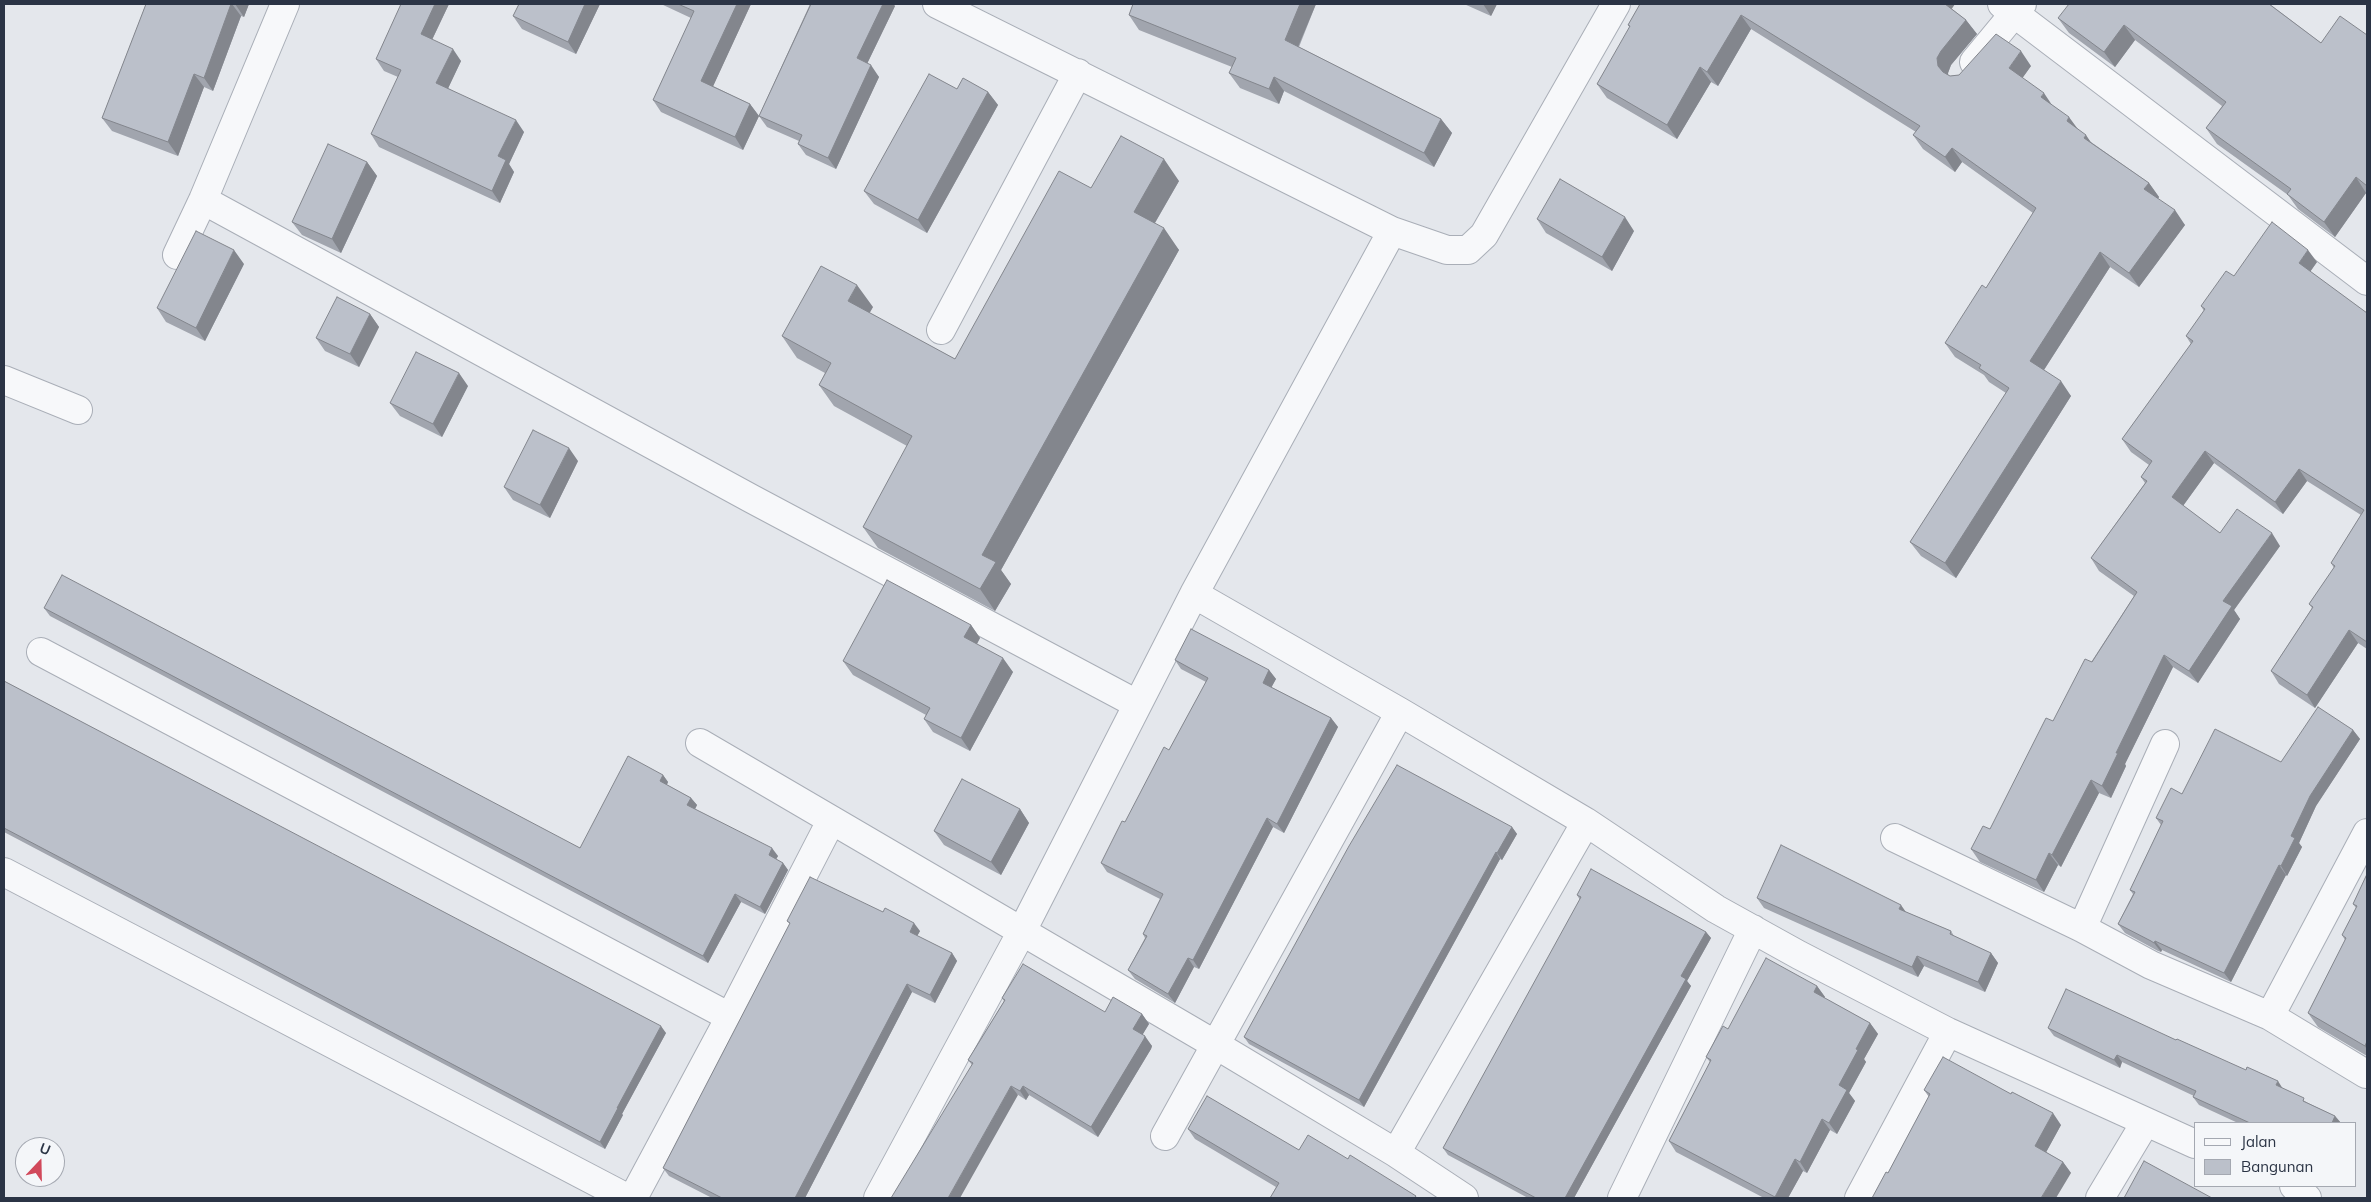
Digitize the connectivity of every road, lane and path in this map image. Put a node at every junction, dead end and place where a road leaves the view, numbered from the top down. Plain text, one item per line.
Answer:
1 (285, 4) edge
2 (937, 4) edge
3 (1616, 4) edge
4 (2013, 7) edge
5 (1078, 73) junction
6 (1963, 75) edge
7 (203, 200) junction
8 (1392, 231) junction
9 (176, 255) dead end
10 (2367, 281) edge
11 (940, 330) dead end
12 (4, 380) edge
13 (78, 410) dead end
14 (1194, 594) junction
15 (41, 652) dead end
16 (1137, 704) junction
17 (1400, 712) junction
18 (700, 743) dead end
19 (2164, 744) dead end
20 (831, 821) junction
21 (1586, 822) junction
22 (2367, 832) edge
23 (1895, 838) dead end
24 (4, 872) edge
25 (2082, 928) junction
26 (1753, 929) junction
27 (1021, 933) junction
28 (730, 1016) junction
29 (2270, 1016) junction
30 (1948, 1032) junction
31 (1216, 1045) junction
32 (2366, 1074) dead end
33 (2144, 1123) junction
34 (1165, 1136) dead end
35 (2194, 1144) edge
36 (1396, 1153) junction
37 (2295, 1187) edge
38 (627, 1198) edge
39 (633, 1198) edge
40 (878, 1198) edge
41 (1464, 1198) edge
42 (1622, 1198) edge
43 (1859, 1198) edge
44 (2100, 1198) edge
45 (2307, 1198) edge

1 - 7 street
2 - 5 street
3 - 8 street
4 - 6 street
4 - 10 street
5 - 8 street
5 - 11 street
7 - 9 street
7 - 16 street
8 - 14 street
12 - 13 street
14 - 16 street
14 - 17 street
15 - 28 street
16 - 27 street
17 - 21 street
17 - 31 street
18 - 20 street
19 - 25 street
20 - 27 street
20 - 28 street
21 - 26 street
21 - 36 street
22 - 29 street
23 - 25 street
24 - 38 street
25 - 29 street
26 - 30 street
26 - 42 street
27 - 31 street
27 - 40 street
28 - 39 street
29 - 32 street
30 - 33 street
30 - 43 street
31 - 34 street
31 - 36 street
33 - 35 street
33 - 44 street
36 - 41 street
37 - 45 street

